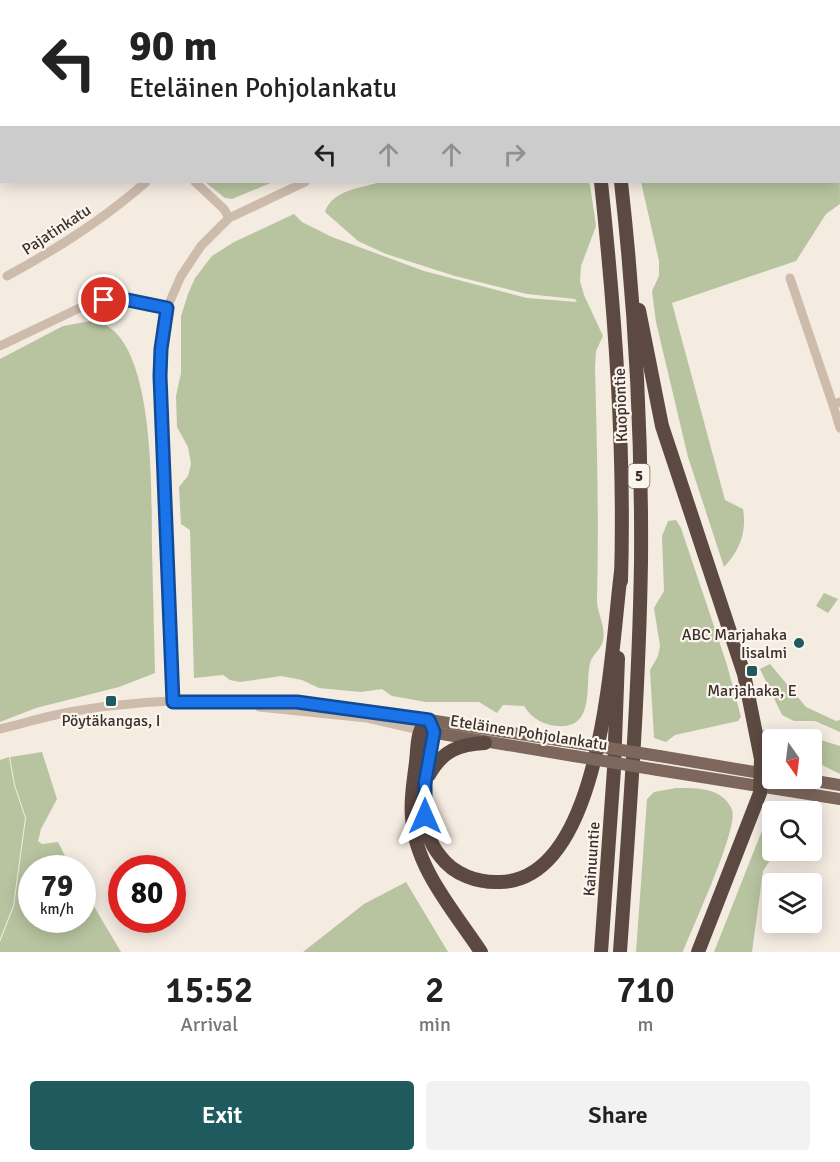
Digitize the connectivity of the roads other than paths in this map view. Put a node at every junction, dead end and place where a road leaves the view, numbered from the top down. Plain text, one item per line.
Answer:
1 (145, 183) edge
2 (196, 183) edge
3 (303, 183) edge
4 (601, 183) edge
5 (621, 183) edge
6 (229, 218) junction
7 (629, 258) junction
8 (8, 276) dead end
9 (790, 278) dead end
10 (167, 308) junction
11 (0, 346) edge
12 (836, 404) edge
13 (840, 428) edge
14 (621, 572) junction
15 (212, 701) junction
16 (173, 702) junction
17 (427, 727) junction
18 (0, 729) edge
19 (485, 743) junction
20 (762, 763) edge
21 (614, 769) joint
22 (762, 777) edge
23 (762, 778) edge
24 (425, 782) junction
25 (822, 782) edge
26 (840, 785) edge
27 (762, 786) edge
28 (802, 789) edge
29 (840, 800) edge
30 (481, 952) edge
31 (601, 952) edge
32 (620, 952) edge
33 (698, 952) edge

1 - 8 street, Pajatinkatu
2 - 6 street
3 - 6 street
4 - 14 highway, Kuopiontie / 5
5 - 7 highway, Kuopiontie / 5
6 - 10 street
7 - 20 highway
7 - 32 highway, Kuopiontie / 5
9 - 12 street
10 - 11 street
10 - 16 street
12 - 13 street
14 - 21 highway, Kuopiontie / 5
14 - 24 highway
15 - 16 street, Eteläinen Pohjolankatu
15 - 17 street, Eteläinen Pohjolankatu
15 - 17 street, Eteläinen Pohjolankatu
16 - 18 street, Eteläinen Pohjolankatu
17 - 19 main road, Eteläinen Pohjolankatu
17 - 22 main road, Eteläinen Pohjolankatu, bridge
17 - 24 highway
17 - 30 highway
19 - 23 main road, Eteläinen Pohjolankatu, bridge
19 - 24 highway
21 - 31 highway, Kainuuntie / 5
25 - 26 main road
27 - 33 highway
28 - 29 main road, Eteläinen Pohjolankatu

